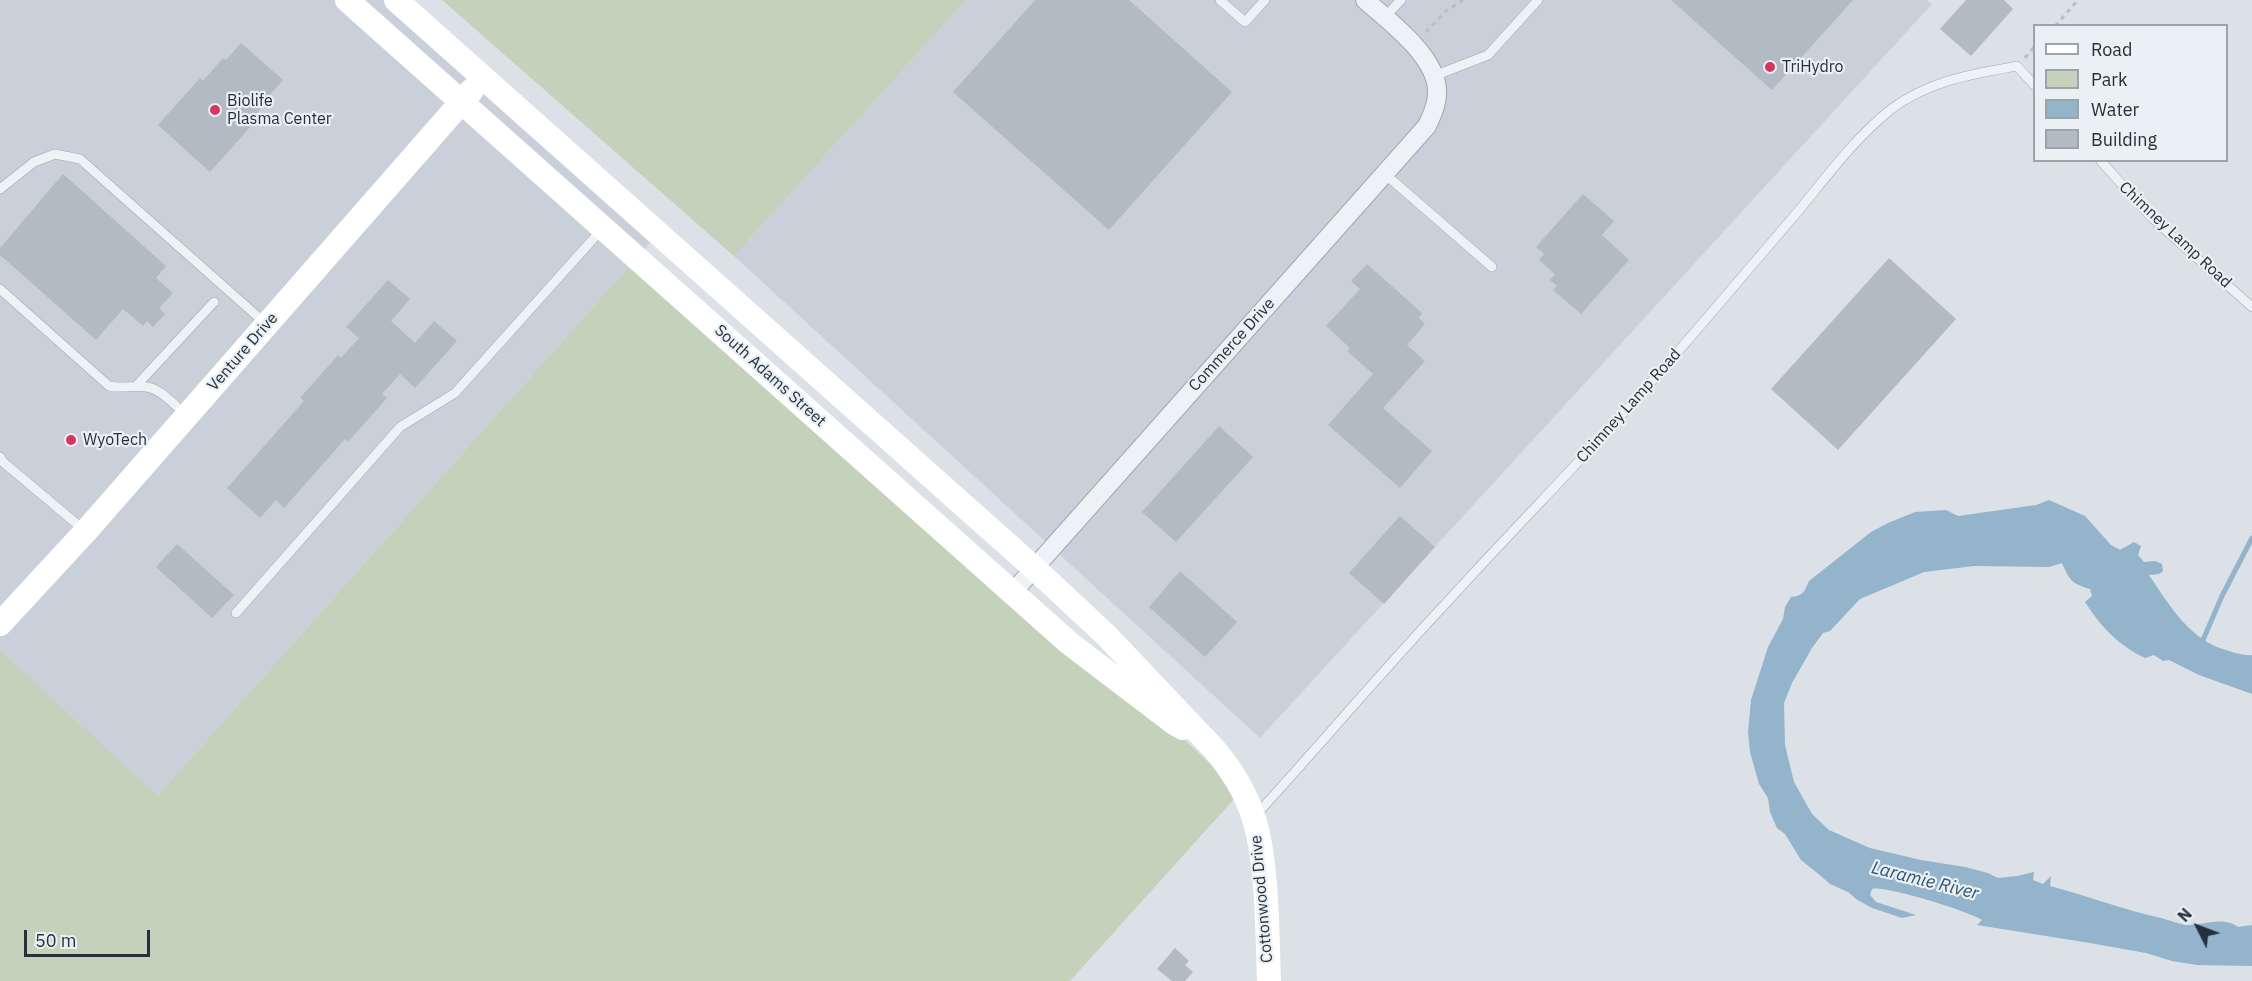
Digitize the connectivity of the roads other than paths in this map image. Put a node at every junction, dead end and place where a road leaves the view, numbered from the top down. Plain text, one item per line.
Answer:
1 (347, 0) edge
2 (396, 0) edge
3 (1220, 0) edge
4 (1265, 0) edge
5 (1365, 0) edge
6 (1401, 0) edge
7 (1538, 0) edge
8 (1384, 18) junction
9 (484, 77) junction
10 (1436, 83) junction
11 (2033, 84) edge
12 (461, 103) junction
13 (2102, 162) edge
14 (1385, 174) junction
15 (0, 189) edge
16 (603, 227) junction
17 (1492, 267) dead end
18 (0, 290) edge
19 (214, 302) dead end
20 (2252, 307) edge
21 (267, 325) junction
22 (136, 386) junction
23 (187, 416) junction
24 (0, 457) edge
25 (86, 531) junction
26 (1034, 568) junction
27 (1012, 592) junction
28 (236, 613) dead end
29 (0, 624) edge
30 (1203, 739) junction
31 (1254, 817) junction
32 (1269, 981) edge

1 - 12 street, South Adams Street
2 - 9 street, South Adams Street
3 - 4 lane
5 - 8 street
6 - 8 lane
7 - 10 lane
8 - 10 street
9 - 12 street, Venture Drive
9 - 26 street, South Adams Street
10 - 14 street, Commerce Drive
11 - 31 lane, Chimney Lamp Road
12 - 16 street, South Adams Street
12 - 21 street, Venture Drive
13 - 20 lane, Chimney Lamp Road
14 - 17 lane
14 - 26 street, Commerce Drive
15 - 21 lane
16 - 27 street, South Adams Street
16 - 28 lane
18 - 22 lane
19 - 22 lane
21 - 23 street, Venture Drive
22 - 23 lane
23 - 25 street, Venture Drive
24 - 25 lane
25 - 29 street, Venture Drive
26 - 27 street, Commerce Drive
26 - 30 street, South Adams Street
27 - 30 street, South Adams Street
30 - 31 street, South Adams Street
31 - 32 street, Cottonwood Drive

